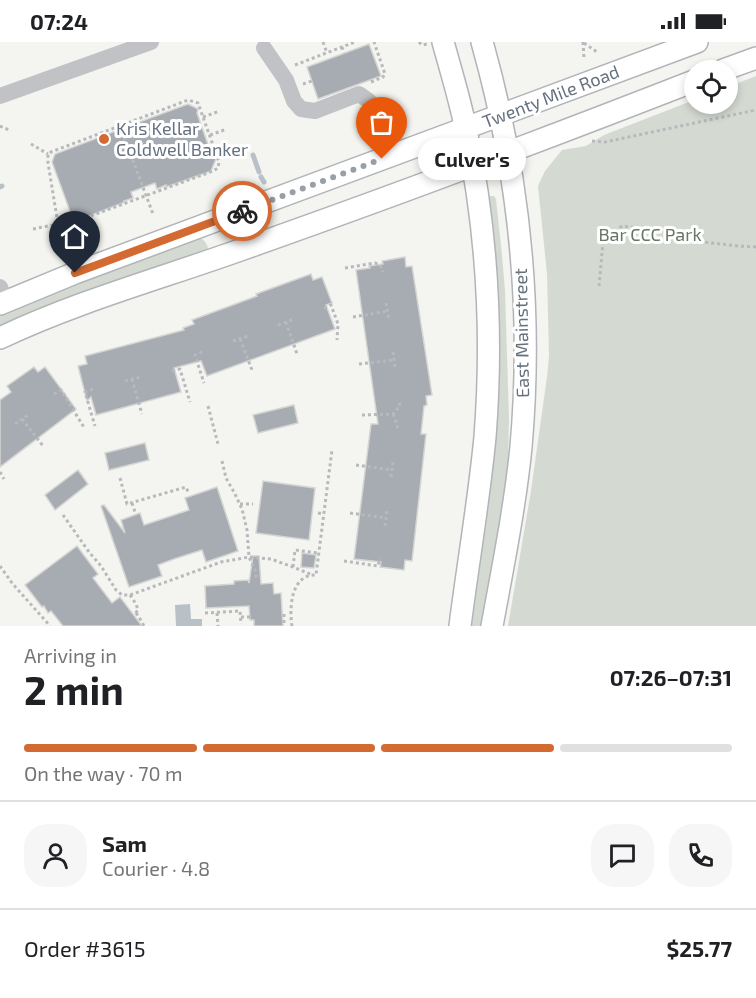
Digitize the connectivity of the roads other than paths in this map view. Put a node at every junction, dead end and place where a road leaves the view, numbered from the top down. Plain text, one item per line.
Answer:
1 (151, 42) edge
2 (443, 42) edge
3 (482, 42) edge
4 (698, 42) edge
5 (264, 48) dead end
6 (756, 58) edge
7 (738, 65) edge
8 (684, 85) edge
9 (366, 93) road end
10 (0, 96) edge
11 (500, 116) junction
12 (466, 128) junction
13 (508, 153) junction
14 (472, 166) junction
15 (2, 298) edge
16 (0, 338) edge
17 (460, 626) edge
18 (492, 626) edge

1 - 10 street
2 - 12 main road, East Mainstreet
3 - 11 main road, East Mainstreet
4 - 11 main road, Twenty Mile Road
5 - 9 street
6 - 7 main road
8 - 13 main road, Twenty Mile Road
11 - 12 main road, Twenty Mile Road
11 - 13 main road, East Mainstreet
12 - 14 main road, East Mainstreet
12 - 15 main road, Twenty Mile Road
13 - 14 main road, Twenty Mile Road
13 - 18 main road, East Mainstreet
14 - 16 main road, Twenty Mile Road
14 - 17 main road, East Mainstreet

